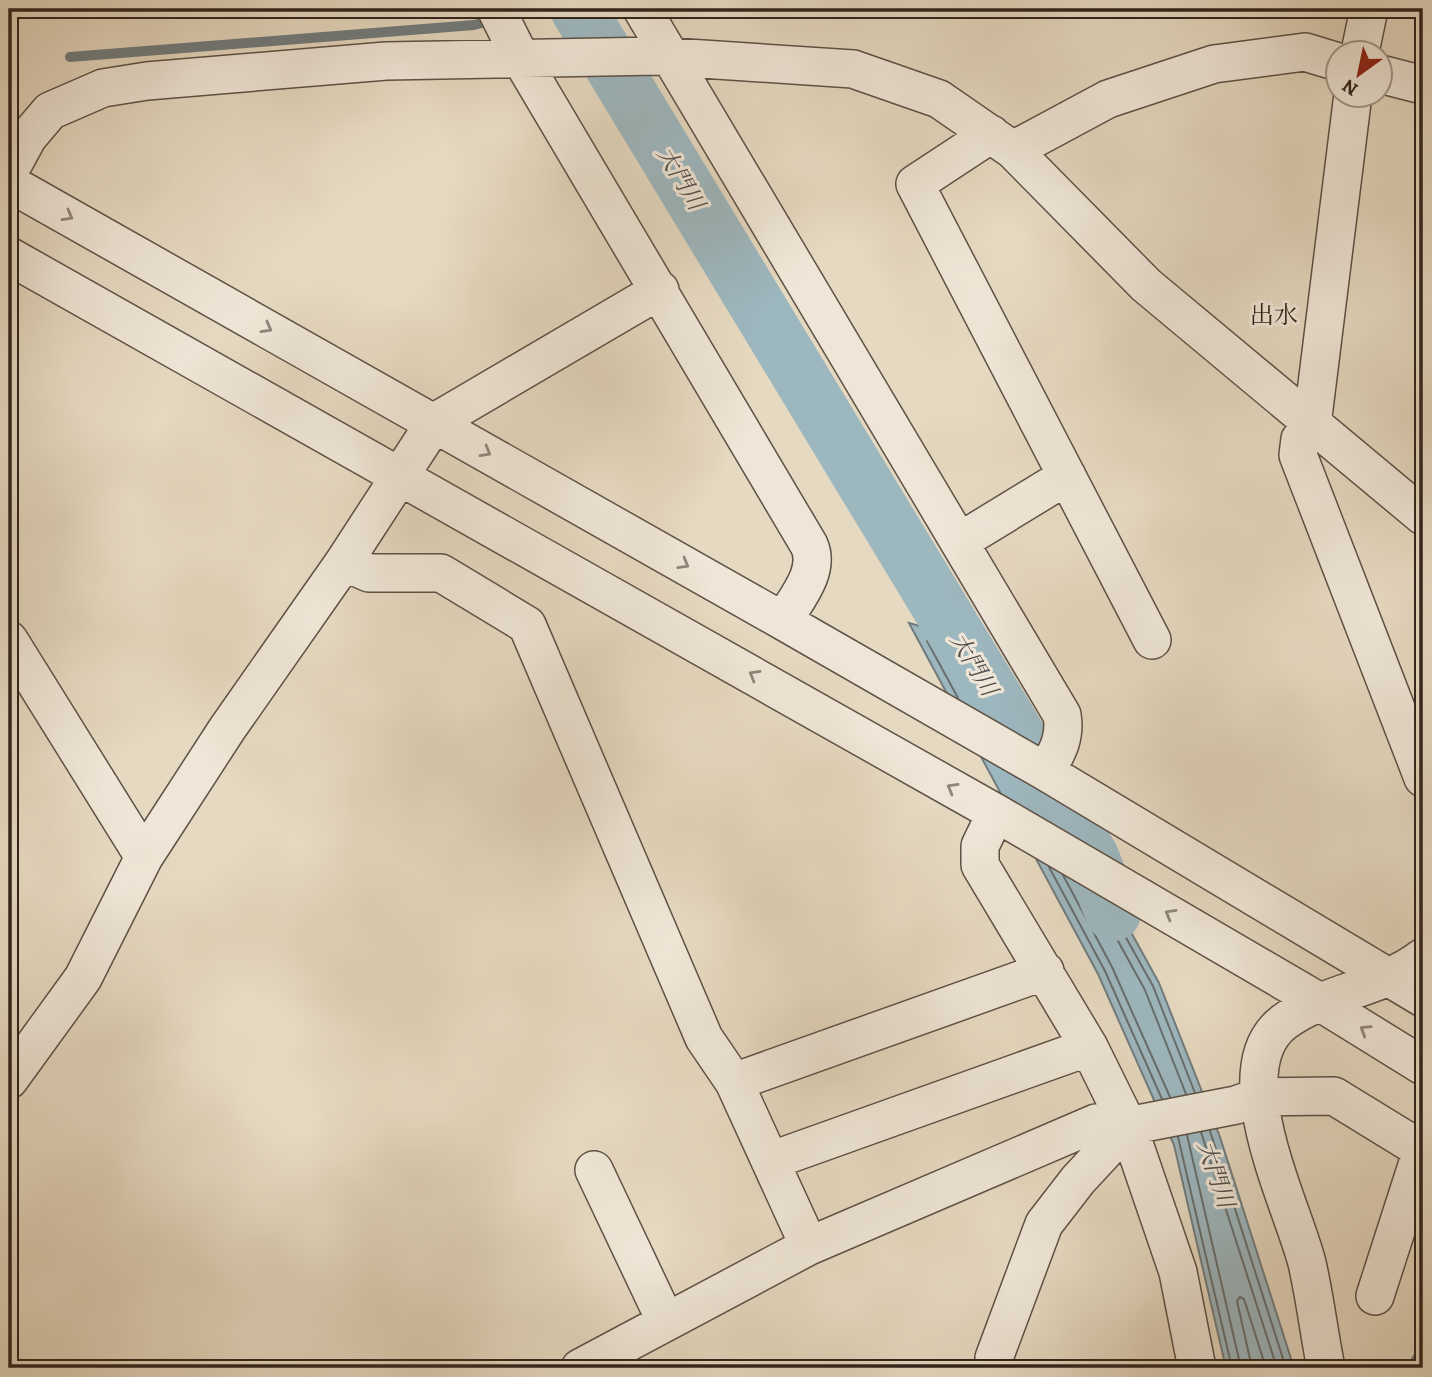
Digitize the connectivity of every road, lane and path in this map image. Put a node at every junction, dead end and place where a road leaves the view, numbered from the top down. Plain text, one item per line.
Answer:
1 (496, 9) edge
2 (642, 9) edge
3 (1368, 9) edge
4 (1363, 38) edge
5 (663, 56) junction
6 (1324, 58) edge
7 (529, 59) junction
8 (1394, 78) edge
9 (1423, 85) edge
10 (1351, 108) edge
11 (1002, 142) junction
12 (9, 172) edge
13 (9, 183) edge
14 (9, 256) edge
15 (660, 290) junction
16 (435, 422) junction
17 (1312, 425) junction
18 (400, 475) junction
19 (1067, 476) junction
20 (1423, 516) edge
21 (959, 542) junction
22 (344, 562) junction
23 (783, 621) junction
24 (9, 640) edge
25 (1152, 640) dead end
26 (1046, 772) junction
27 (1423, 778) edge
28 (996, 813) junction
29 (145, 857) junction
30 (1423, 957) edge
31 (1045, 971) junction
32 (1389, 976) junction
33 (1423, 998) edge
34 (1318, 1001) junction
35 (1089, 1047) junction
36 (1423, 1066) edge
37 (9, 1080) edge
38 (734, 1082) junction
39 (1247, 1101) junction
40 (1133, 1125) junction
41 (770, 1161) junction
42 (594, 1170) dead end
43 (809, 1246) junction
44 (1374, 1296) dead end
45 (666, 1322) junction
46 (994, 1358) dead end
47 (580, 1368) edge
48 (1197, 1368) edge
49 (1326, 1368) edge

1 - 7 street
2 - 5 street
3 - 4 street
5 - 7 street
5 - 11 street
5 - 21 street
6 - 11 street
7 - 12 street
7 - 15 street
8 - 9 street
10 - 17 street
11 - 17 street
11 - 19 street
13 -> 16 street
14 - 18 street
15 - 16 street
15 - 23 street
16 - 18 street
16 -> 23 street
17 - 20 street
17 - 27 street
18 - 22 street
28 -> 18 street
19 - 21 street
19 - 25 street
21 - 26 street
22 - 29 street
22 - 38 street
23 - 26 street
24 - 29 street
26 - 32 street
28 - 31 street
34 -> 28 street
29 - 37 street
30 - 32 street
31 - 35 street
31 - 38 street
32 - 33 street
32 - 34 street
36 -> 34 street
34 - 39 street
35 - 40 street
35 - 41 street
38 - 41 street
39 - 40 street
39 - 44 street
39 - 49 street
40 - 43 street
40 - 46 street
40 - 48 street
41 - 43 street
42 - 45 street
43 - 45 street
45 - 47 street

